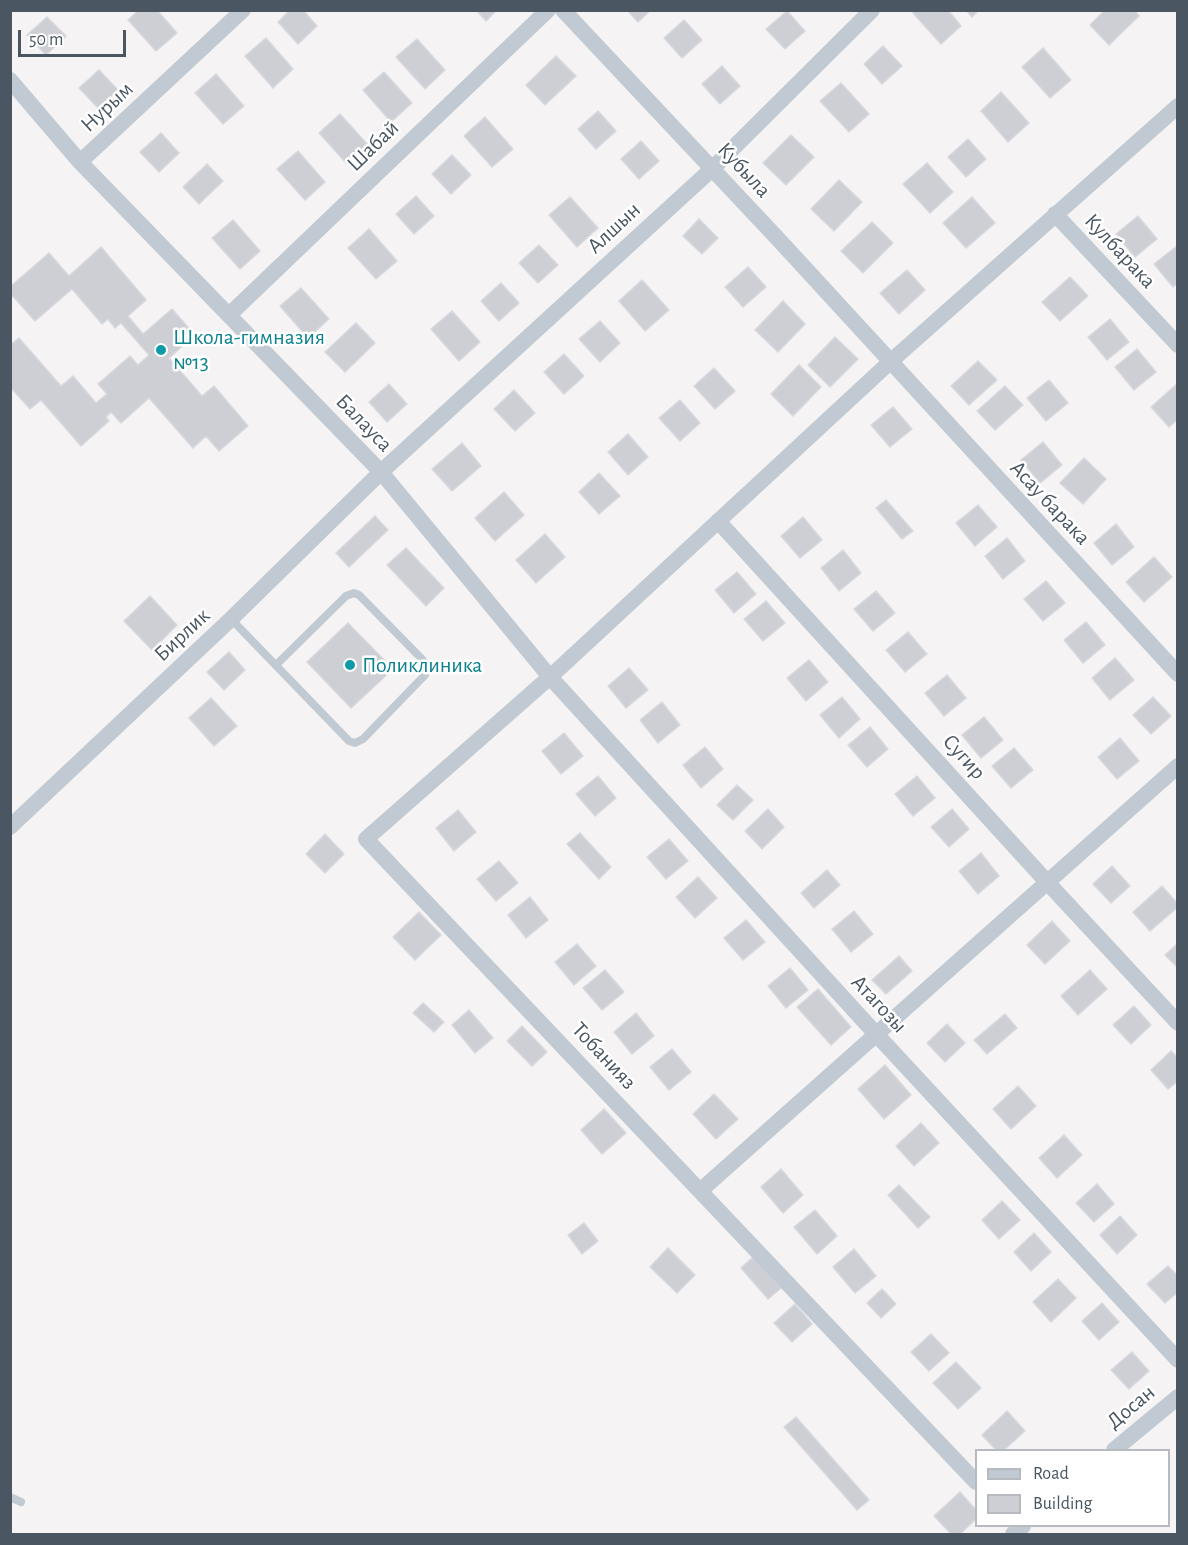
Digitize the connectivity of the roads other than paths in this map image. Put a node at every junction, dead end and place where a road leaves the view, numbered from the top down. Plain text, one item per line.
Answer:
1 (243, 10) edge
2 (548, 10) edge
3 (563, 10) edge
4 (872, 10) edge
5 (10, 81) edge
6 (1178, 106) edge
7 (80, 162) junction
8 (712, 169) junction
9 (1055, 214) junction
10 (228, 315) junction
11 (1178, 345) edge
12 (890, 362) junction
13 (381, 472) junction
14 (718, 521) junction
15 (231, 619) junction
16 (276, 665) junction
17 (1178, 674) edge
18 (550, 677) junction
19 (1178, 766) edge
20 (10, 827) edge
21 (1047, 882) junction
22 (1178, 1023) edge
23 (876, 1034) junction
24 (700, 1191) junction
25 (1178, 1360) edge
26 (1178, 1397) edge
27 (1114, 1449) edge
28 (975, 1481) edge
29 (10, 1497) edge
30 (21, 1502) dead end

1 - 7 street, Нурым
2 - 10 street, Шабай
3 - 8 street, Кубыла
4 - 8 street, Алшын
5 - 7 street, Балауса
6 - 9 street
7 - 10 street, Балауса
8 - 12 street, Кубыла
8 - 13 street, Алшын
9 - 11 street, Кулбарака
9 - 12 street
10 - 13 street, Балауса
12 - 14 street
12 - 17 street, Асау барака
13 - 15 street, Бирлик
13 - 18 street, Балауса
14 - 18 street
14 - 21 street, Сугир
15 - 16 lane
15 - 20 street, Бирлик
16 - 16 lane
18 - 23 street, Атагозы
18 - 24 street, Тобанияз
19 - 21 street
21 - 22 street, Сугир
21 - 23 street
23 - 24 street
23 - 25 street, Атагозы
24 - 28 street, Тобанияз
26 - 27 street, Досан
29 - 30 lane

